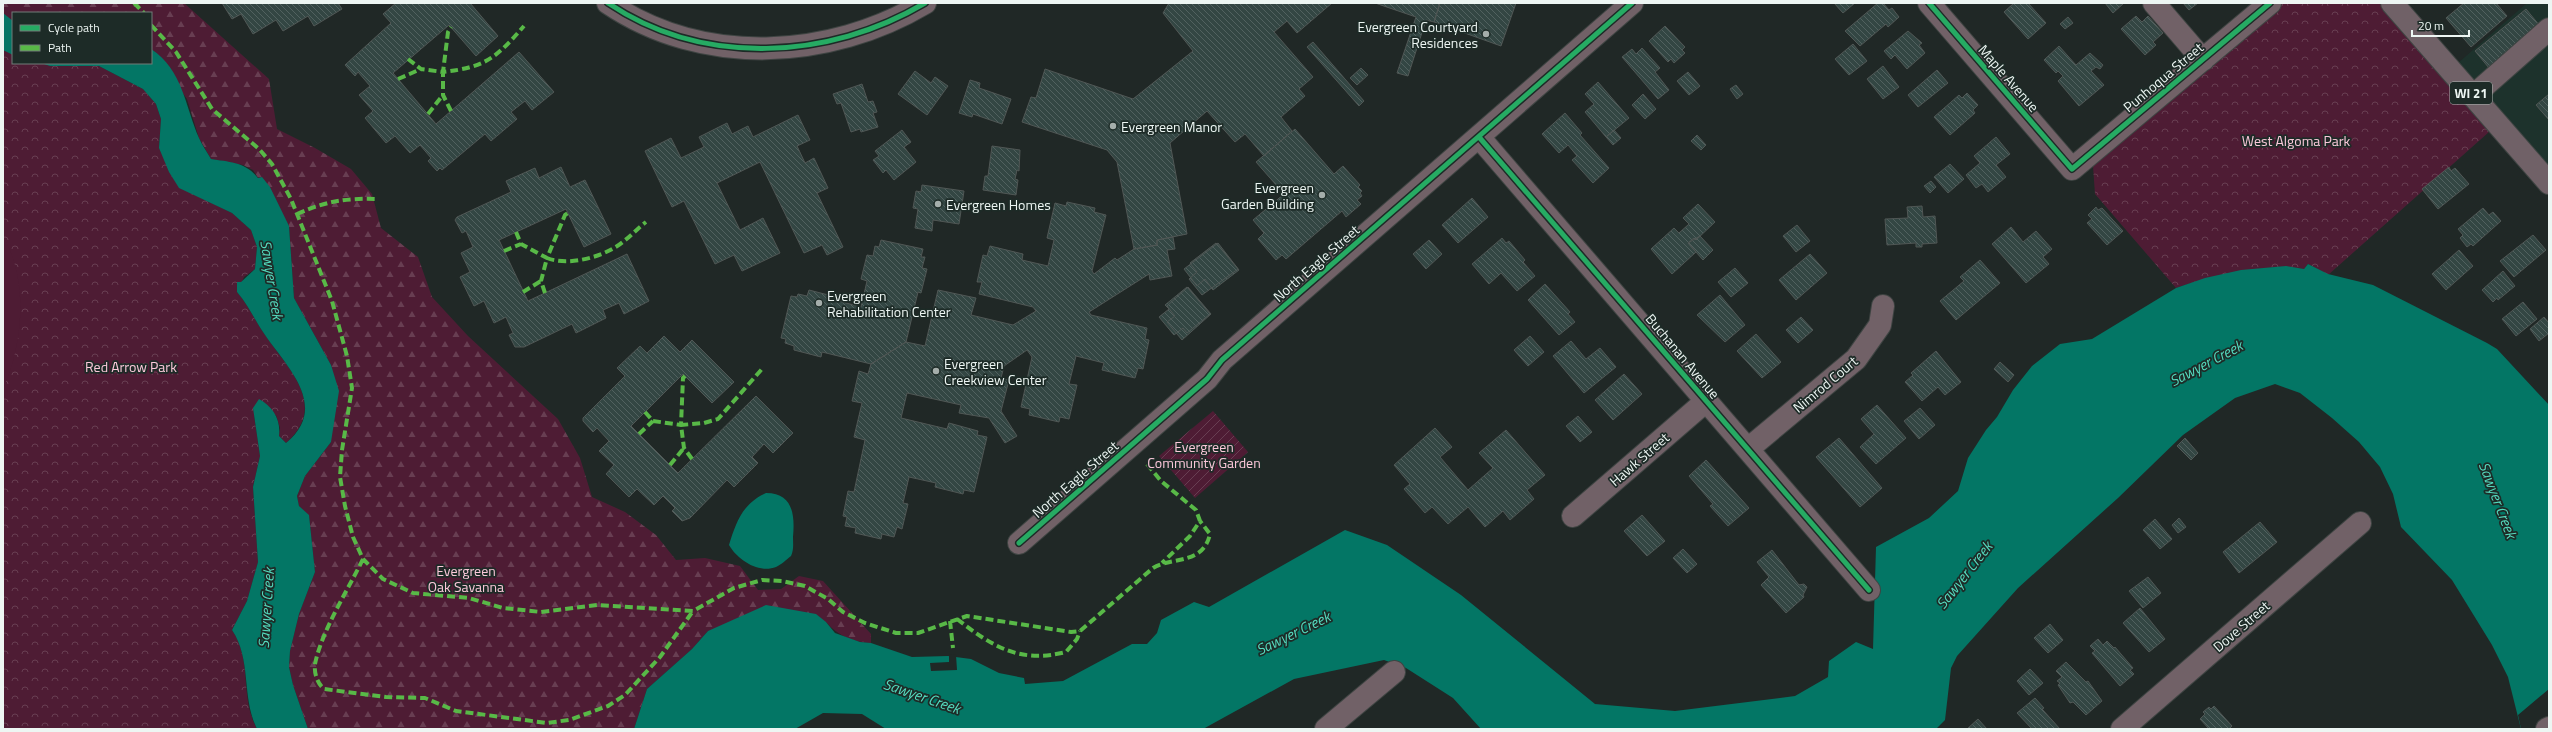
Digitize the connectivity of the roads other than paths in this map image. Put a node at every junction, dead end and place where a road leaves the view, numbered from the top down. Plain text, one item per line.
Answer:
1 (608, 3) edge
2 (925, 3) edge
3 (1632, 3) edge
4 (1929, 3) edge
5 (2154, 3) edge
6 (2270, 3) edge
7 (2392, 3) edge
8 (2549, 29) edge
9 (2203, 60) junction
10 (2473, 96) junction
11 (1478, 136) junction
12 (2072, 169) joint
13 (2549, 183) edge
14 (1883, 306) dead end
15 (1705, 402) junction
16 (1748, 449) junction
17 (1573, 516) dead end
18 (2360, 523) dead end
19 (1019, 543) dead end
20 (1869, 590) dead end
21 (1394, 672) dead end
22 (1326, 729) edge
23 (2122, 729) edge

1 - 2 street
3 - 11 street, North Eagle Street
4 - 12 street, Maple Avenue
5 - 9 street
6 - 9 street, Punhoqua Street
7 - 10 main road, WI 21
8 - 10 street
9 - 12 street, Punhoqua Street
10 - 13 main road, WI 21
11 - 15 street, Buchanan Avenue
11 - 19 street, North Eagle Street
14 - 16 street, Nimrod Court
15 - 16 street, Buchanan Avenue
15 - 17 street, Hawk Street
16 - 20 street, Buchanan Avenue
18 - 23 street, Dove Street
21 - 22 street

